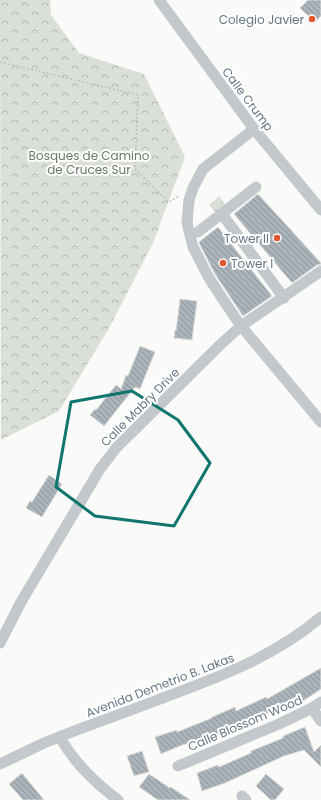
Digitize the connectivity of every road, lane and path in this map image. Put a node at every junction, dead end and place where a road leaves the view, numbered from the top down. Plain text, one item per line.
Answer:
1 (159, 0) edge
2 (0, 62) edge
3 (254, 129) junction
4 (256, 187) dead end
5 (193, 188) junction
6 (321, 210) edge
7 (222, 214) junction
8 (198, 232) dead end
9 (321, 271) edge
10 (284, 298) junction
11 (241, 326) junction
12 (321, 422) edge
13 (321, 617) edge
14 (0, 643) edge
15 (317, 705) edge
16 (321, 721) edge
17 (60, 737) junction
18 (0, 764) edge
19 (178, 766) dead end
20 (118, 800) edge

1 - 3 street, Calle Crump
2 - 5 path
3 - 5 street
3 - 6 street, Calle Crump
4 - 7 street
5 - 11 street
7 - 8 street
7 - 10 street
9 - 10 street, Calle Mabry Drive
10 - 11 street, Calle Mabry Drive
11 - 12 street
11 - 14 street, Calle Mabry Drive
13 - 17 street, Avenida Demetrio B. Lakas
15 - 16 street
15 - 19 street, Calle Blossom Wood
17 - 18 street, Avenida Demetrio B. Lakas
17 - 20 street

